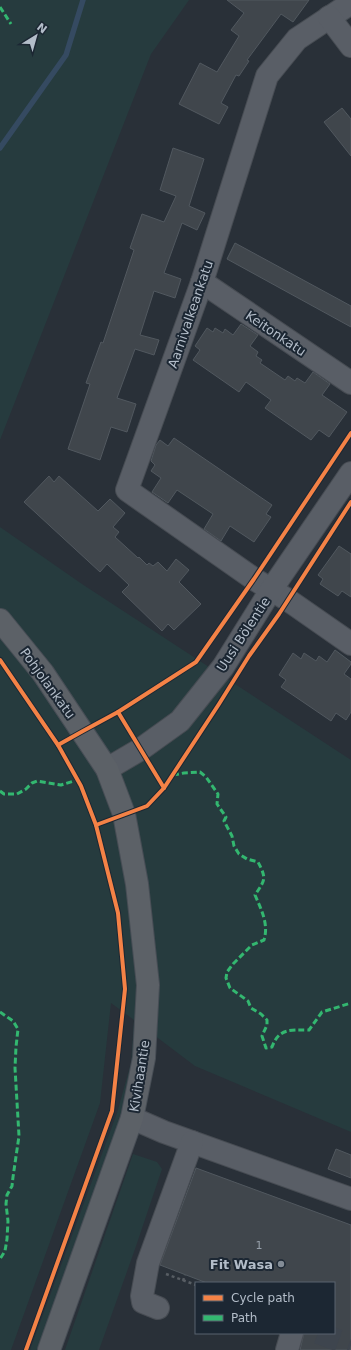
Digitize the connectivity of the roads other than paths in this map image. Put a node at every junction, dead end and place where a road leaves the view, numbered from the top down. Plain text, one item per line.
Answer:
1 (351, 3) edge
2 (329, 17) junction
3 (351, 46) edge
4 (202, 282) junction
5 (351, 383) edge
6 (351, 473) edge
7 (271, 590) junction
8 (0, 620) edge
9 (351, 644) edge
10 (107, 769) junction
11 (132, 1118) junction
12 (192, 1142) junction
13 (351, 1199) edge
14 (158, 1308) dead end
15 (292, 1334) edge
16 (49, 1350) edge
17 (287, 1350) edge

1 - 2 street, Aarnivalkeankatu
2 - 3 street
2 - 4 street, Aarnivalkeankatu
4 - 5 street, Keitonkatu
4 - 7 street, Aarnivalkeankatu
6 - 7 street, Uusi Bölentie
7 - 9 street
7 - 10 street, Uusi Bölentie
8 - 10 main road, Pohjolankatu
10 - 11 main road, Kivihaantie
11 - 12 street
11 - 16 main road, Kivihaantie
12 - 13 street
12 - 14 street
15 - 17 street

